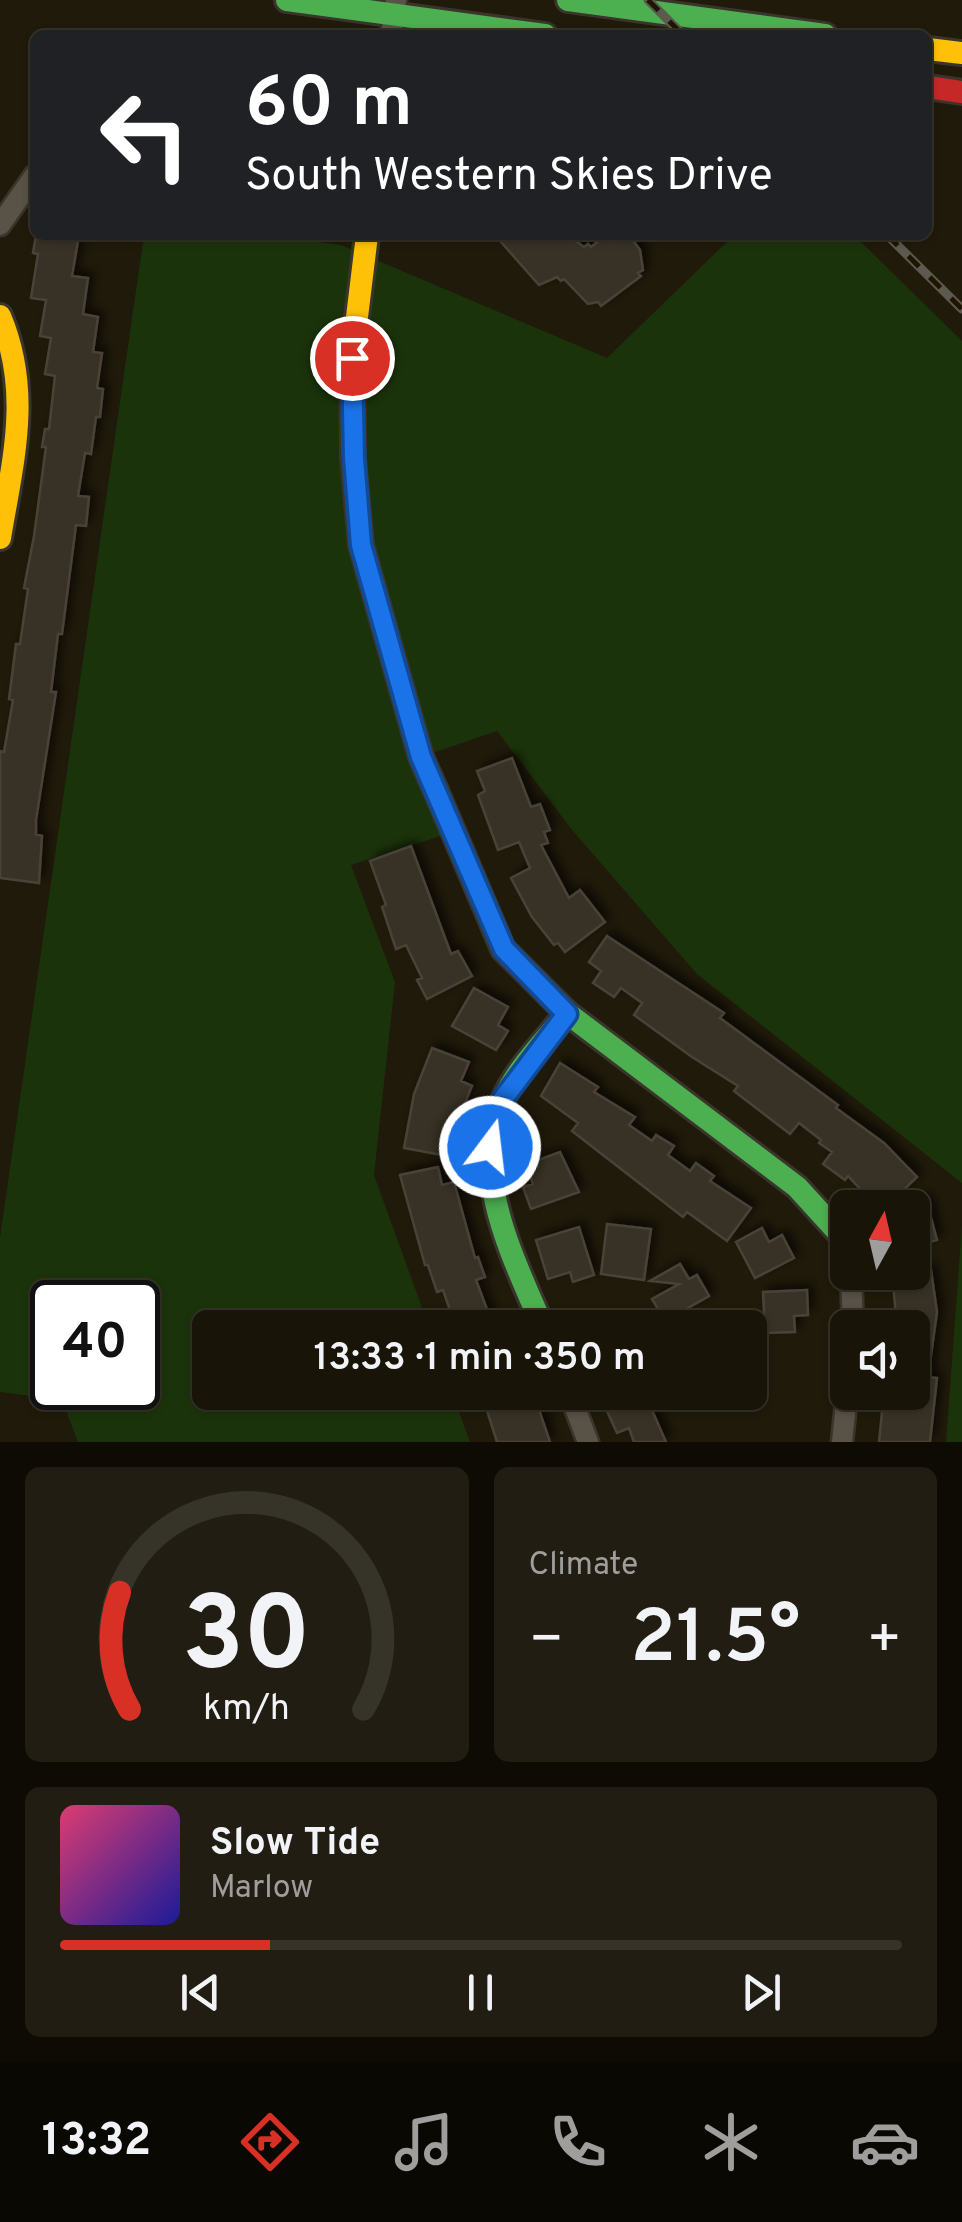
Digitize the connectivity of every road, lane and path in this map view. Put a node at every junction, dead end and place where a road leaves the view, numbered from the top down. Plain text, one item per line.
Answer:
1 (286, 0) edge
2 (568, 0) edge
3 (393, 16) edge
4 (505, 30) edge
5 (788, 30) edge
6 (932, 50) edge
7 (962, 54) edge
8 (932, 88) edge
9 (962, 92) edge
10 (30, 182) edge
11 (0, 225) edge
12 (366, 240) edge
13 (0, 316) edge
14 (0, 538) edge
15 (567, 1014) junction
16 (830, 1224) edge
17 (536, 1310) edge
18 (575, 1410) edge
19 (845, 1410) edge
20 (588, 1442) edge
21 (842, 1442) edge

1 - 3 street
2 - 5 street
3 - 4 street
6 - 7 street
8 - 9 street
10 - 11 street
12 - 15 street
13 - 14 street
15 - 16 street
15 - 17 street
18 - 20 street
19 - 21 street

